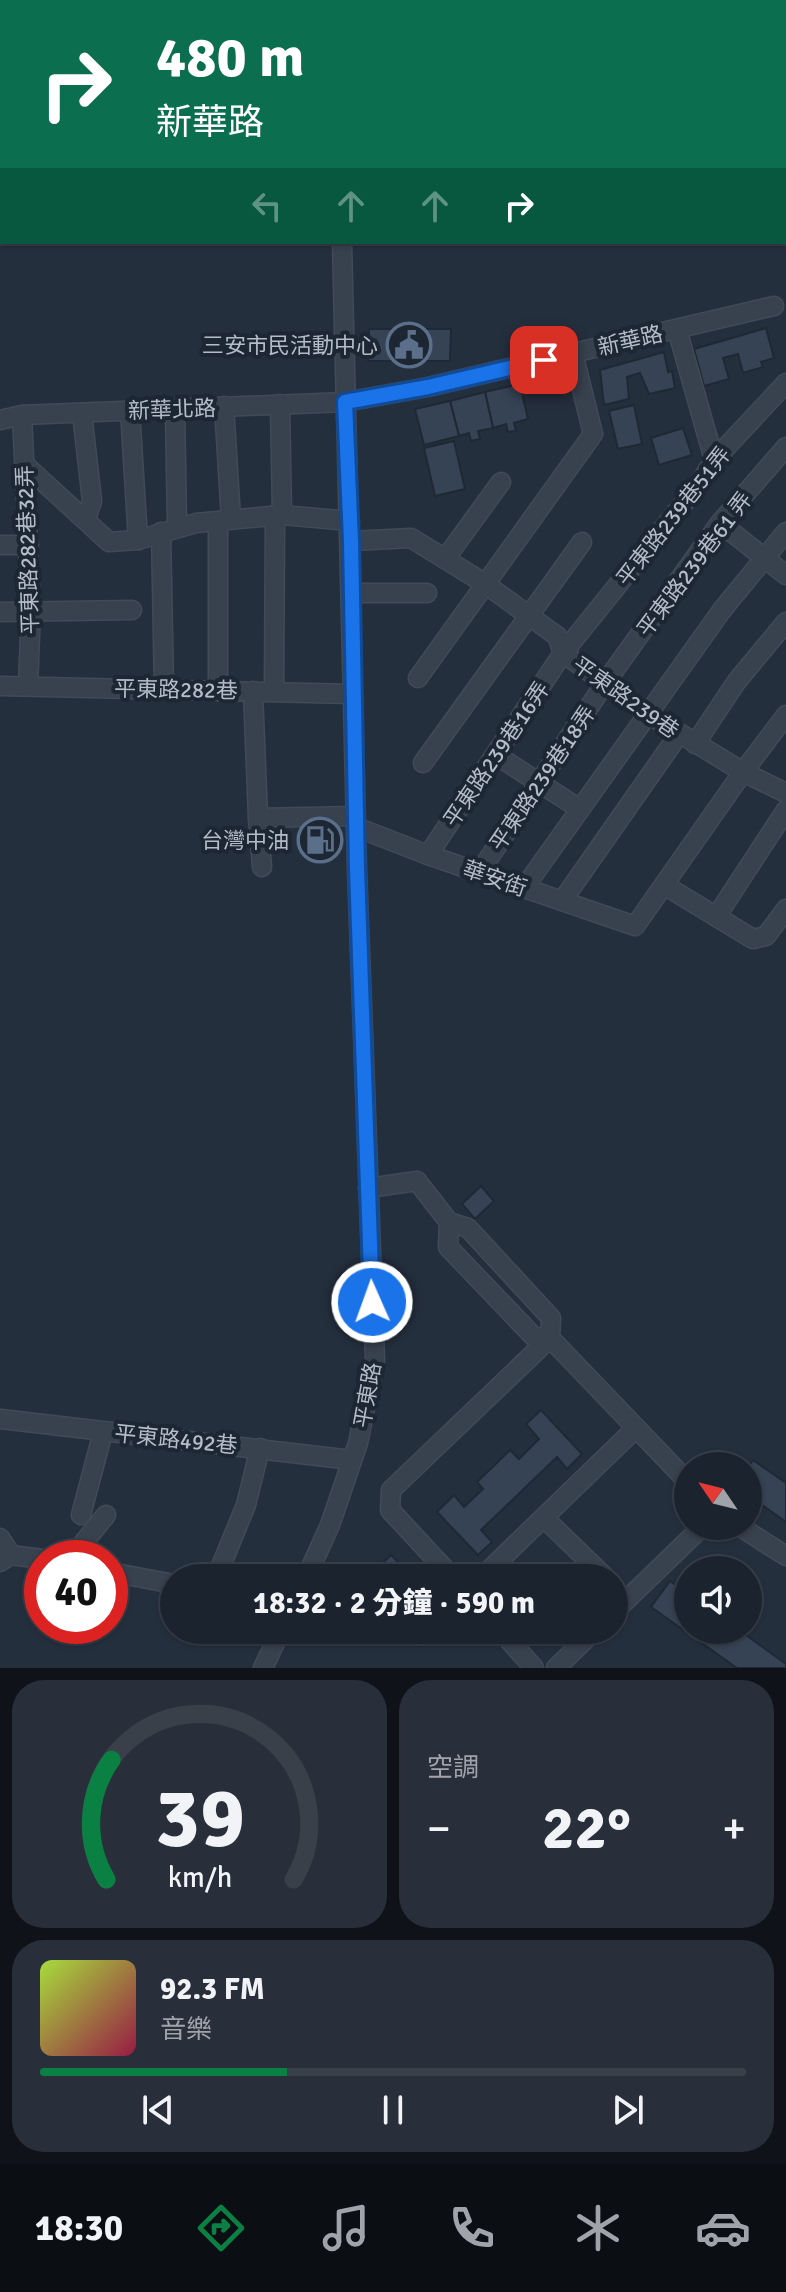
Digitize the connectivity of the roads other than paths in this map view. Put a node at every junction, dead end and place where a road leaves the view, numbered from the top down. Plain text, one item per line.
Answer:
1 (342, 244) edge
2 (774, 306) dead end
3 (677, 329) junction
4 (573, 353) junction
5 (786, 383) edge
6 (345, 402) junction
7 (280, 404) junction
8 (224, 406) junction
9 (175, 408) junction
10 (130, 410) junction
11 (82, 413) junction
12 (22, 415) junction
13 (0, 420) edge
14 (786, 447) edge
15 (714, 460) junction
16 (25, 465) junction
17 (501, 482) dead end
18 (279, 515) junction
19 (86, 519) junction
20 (224, 520) junction
21 (350, 521) junction
22 (720, 523) junction
23 (169, 529) junction
24 (786, 532) edge
25 (138, 540) junction
26 (351, 541) junction
27 (582, 542) dead end
28 (0, 545) edge
29 (29, 545) junction
30 (445, 559) junction
31 (764, 559) junction
32 (786, 575) edge
33 (484, 583) junction
34 (351, 593) junction
35 (427, 593) dead end
36 (31, 609) junction
37 (132, 610) dead end
38 (0, 612) edge
39 (527, 616) junction
40 (786, 622) edge
41 (563, 653) junction
42 (418, 678) dead end
43 (605, 683) junction
44 (0, 686) edge
45 (28, 686) junction
46 (164, 689) junction
47 (218, 691) junction
48 (253, 691) junction
49 (274, 692) junction
50 (352, 694) junction
51 (648, 714) junction
52 (786, 715) edge
53 (687, 739) junction
54 (496, 755) junction
55 (423, 763) dead end
56 (743, 772) junction
57 (540, 781) junction
58 (786, 793) edge
59 (580, 809) junction
60 (786, 810) edge
61 (258, 818) junction
62 (356, 821) junction
63 (428, 855) junction
64 (262, 867) dead end
65 (479, 873) junction
66 (664, 885) junction
67 (524, 888) junction
68 (562, 901) junction
69 (786, 909) edge
70 (716, 917) junction
71 (780, 928) edge
72 (368, 1188) junction
73 (449, 1222) junction
74 (550, 1338) junction
75 (0, 1419) edge
76 (636, 1428) junction
77 (103, 1432) junction
78 (260, 1448) junction
79 (352, 1460) junction
80 (674, 1467) edge
81 (81, 1515) dead end
82 (106, 1515) dead end
83 (544, 1518) junction
84 (0, 1538) edge
85 (86, 1540) edge
86 (687, 1540) edge
87 (761, 1540) edge
88 (786, 1556) edge
89 (6, 1558) edge
90 (222, 1564) edge
91 (312, 1564) edge
92 (440, 1564) edge
93 (496, 1564) edge
94 (592, 1564) edge
95 (128, 1575) edge
96 (160, 1581) edge
97 (628, 1591) edge
98 (274, 1644) edge
99 (513, 1644) edge
100 (581, 1644) edge
101 (263, 1668) edge
102 (534, 1668) edge
103 (556, 1668) edge

1 - 6 street, 平東路
2 - 3 street, 新華路
3 - 4 street, 新華路
3 - 15 street
4 - 6 street, 新華路
4 - 33 street
5 - 15 street, 平東路239巷51弄
6 - 7 street, 新華北路
6 - 21 street, 平東路
7 - 8 street, 新華北路
7 - 18 street
8 - 9 street, 新華北路
8 - 20 street
9 - 10 street, 新華北路
9 - 23 street
10 - 11 street, 新華北路
10 - 25 street
11 - 12 street, 新華北路
11 - 19 street
12 - 13 street, 新華北路
12 - 16 street, 平東路282巷32弄
14 - 22 street, 平東路239巷61 弄
15 - 41 street, 平東路239巷51弄
16 - 19 street
16 - 29 street, 平東路282巷32弄
17 - 30 street
18 - 20 street
18 - 21 street
18 - 49 street
19 - 25 street
20 - 23 street
20 - 47 street
21 - 26 street, 平東路
22 - 31 street
22 - 43 street, 平東路239巷61 弄
23 - 25 street
23 - 46 street
24 - 31 street
26 - 30 street, 平東路239巷
26 - 34 street, 平東路
27 - 39 street
28 - 29 street
29 - 36 street, 平東路282巷32弄
30 - 33 street, 平東路239巷
31 - 32 street
31 - 51 street
33 - 39 street, 平東路239巷
33 - 42 street
34 - 35 street
34 - 50 street, 平東路
36 - 37 street
36 - 38 street
36 - 45 street, 平東路282巷32弄
39 - 41 street, 平東路239巷
39 - 55 street
40 - 53 street
41 - 43 street, 平東路239巷
41 - 54 street, 平東路239巷16弄
43 - 51 street, 平東路239巷
43 - 57 street, 平東路239巷18弄
44 - 45 street, 平東路282巷
45 - 46 street, 平東路282巷
46 - 47 street, 平東路282巷
47 - 48 street, 平東路282巷
48 - 49 street, 平東路282巷
48 - 61 street
49 - 50 street, 平東路282巷
50 - 62 street, 平東路
51 - 53 street, 平東路239巷
51 - 59 street
52 - 56 street
53 - 56 street, 平東路239巷
53 - 68 street
54 - 57 street
54 - 63 street, 平東路239巷16弄
56 - 58 street, 平東路239巷
56 - 66 street
57 - 59 street
57 - 65 street, 平東路239巷18弄
59 - 67 street
60 - 70 street
61 - 62 street
61 - 64 street
62 - 63 street, 華安街
62 - 72 street, 平東路
63 - 65 street, 華安街
65 - 67 street, 華安街
66 - 68 street, 華安街
66 - 70 street
67 - 68 street, 華安街
69 - 71 street
70 - 71 street
72 - 73 street
72 - 79 street, 平東路
73 - 74 street
73 - 74 street
74 - 76 street
74 - 92 street
75 - 77 street, 平東路492巷
76 - 80 street
76 - 83 street
77 - 78 street, 平東路492巷
77 - 81 street
78 - 79 street, 平東路492巷
78 - 90 street
79 - 91 street, 平東路
82 - 85 street
83 - 93 street
83 - 94 street
84 - 89 street
86 - 97 street
87 - 88 street
95 - 96 street
98 - 101 street
99 - 102 street
100 - 103 street

